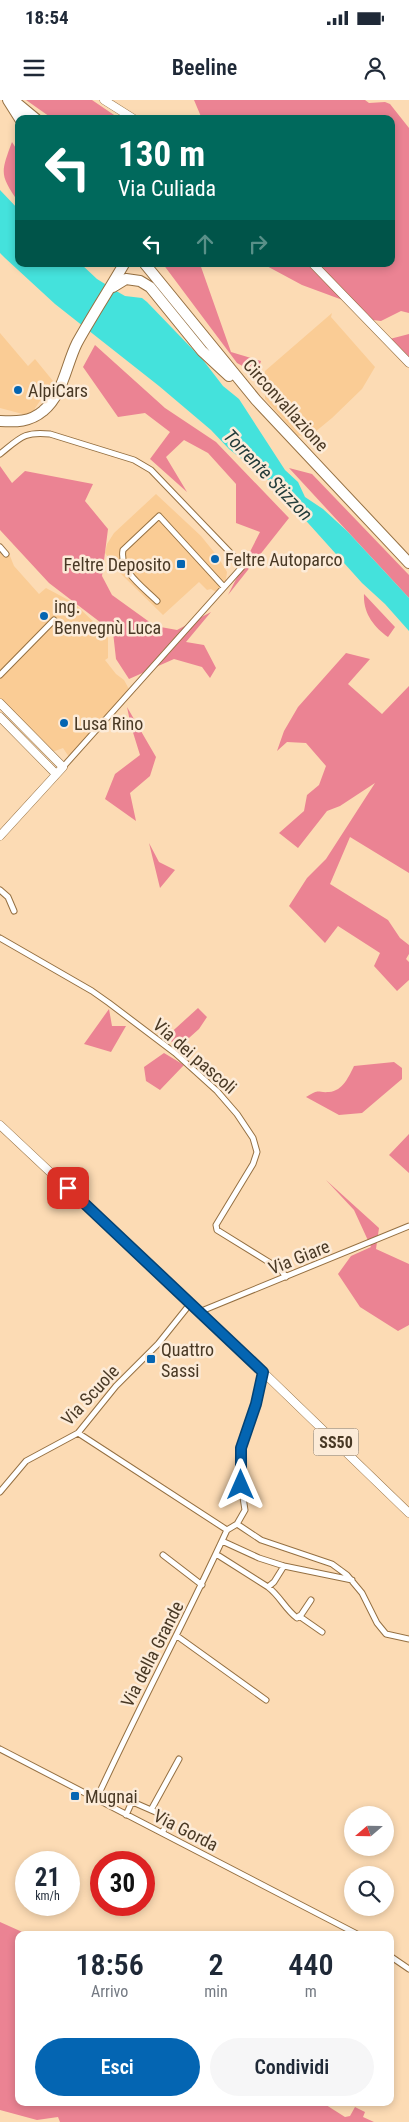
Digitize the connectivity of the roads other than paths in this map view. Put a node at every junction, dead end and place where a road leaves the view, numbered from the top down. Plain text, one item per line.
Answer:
1 (8, 100) edge
2 (13, 100) edge
3 (104, 100) edge
4 (19, 115) edge
5 (31, 115) edge
6 (128, 115) edge
7 (114, 267) edge
8 (122, 267) edge
9 (147, 267) edge
10 (316, 267) edge
11 (110, 289) junction
12 (409, 363) edge
13 (256, 400) junction
14 (0, 421) edge
15 (0, 454) edge
16 (0, 547) edge
17 (6, 554) dead end
18 (409, 563) edge
19 (224, 587) junction
20 (157, 600) dead end
21 (54, 620) dead end
22 (0, 675) edge
23 (0, 703) edge
24 (0, 717) edge
25 (63, 767) junction
26 (56, 774) junction
27 (0, 836) edge
28 (0, 890) edge
29 (14, 911) dead end
30 (0, 938) edge
31 (0, 1125) edge
32 (409, 1226) edge
33 (286, 1277) junction
34 (190, 1304) junction
35 (199, 1312) junction
36 (263, 1372) junction
37 (78, 1433) junction
38 (0, 1492) edge
39 (409, 1513) edge
40 (237, 1524) junction
41 (227, 1530) junction
42 (222, 1541) junction
43 (216, 1554) junction
44 (163, 1555) dead end
45 (284, 1566) junction
46 (352, 1580) junction
47 (202, 1585) junction
48 (268, 1587) junction
49 (311, 1600) dead end
50 (299, 1616) junction
51 (322, 1632) dead end
52 (177, 1636) junction
53 (409, 1639) edge
54 (266, 1700) dead end
55 (0, 1749) edge
56 (179, 1759) dead end
57 (96, 1800) junction
58 (151, 1810) junction
59 (126, 1815) junction
60 (162, 1833) junction
61 (351, 1931) edge
62 (394, 1959) edge
63 (409, 1969) edge

1 - 4 highway
2 - 5 highway
3 - 6 main road
7 - 11 highway
8 - 11 highway
9 - 13 highway, Circonvallazione
10 - 12 main road
11 - 13 highway
11 - 14 highway
13 - 18 highway, Circonvallazione
15 - 19 street
16 - 17 street
19 - 20 street
19 - 25 street
21 - 22 street
23 - 25 main road
24 - 26 main road
25 - 26 main road
26 - 27 main road
28 - 29 street
30 - 33 street, Via dei pascoli
31 - 34 main road, SS50
32 - 33 street, Via Giare
33 - 35 street, Via Giare
34 - 35 main road, SS50
34 - 37 street, Via Scuole
35 - 36 main road, SS50
36 - 39 main road, SS50
36 - 40 street
37 - 38 street, Via Scuole
37 - 41 street
40 - 41 street
40 - 46 street
41 - 42 street, Via della Grande
42 - 43 street, Via della Grande
42 - 45 street
43 - 47 street, Via della Grande
43 - 48 street
44 - 47 street
45 - 46 street
45 - 48 street
46 - 53 street
47 - 52 street, Via della Grande
48 - 50 street
49 - 50 street
50 - 51 street
52 - 54 street
52 - 57 street, Via della Grande
55 - 57 street, Via Gorda
56 - 58 street
57 - 59 street, Via Gorda
58 - 59 street
58 - 60 street
59 - 60 street, Via Gorda
60 - 61 street, Via Gorda
62 - 63 street

